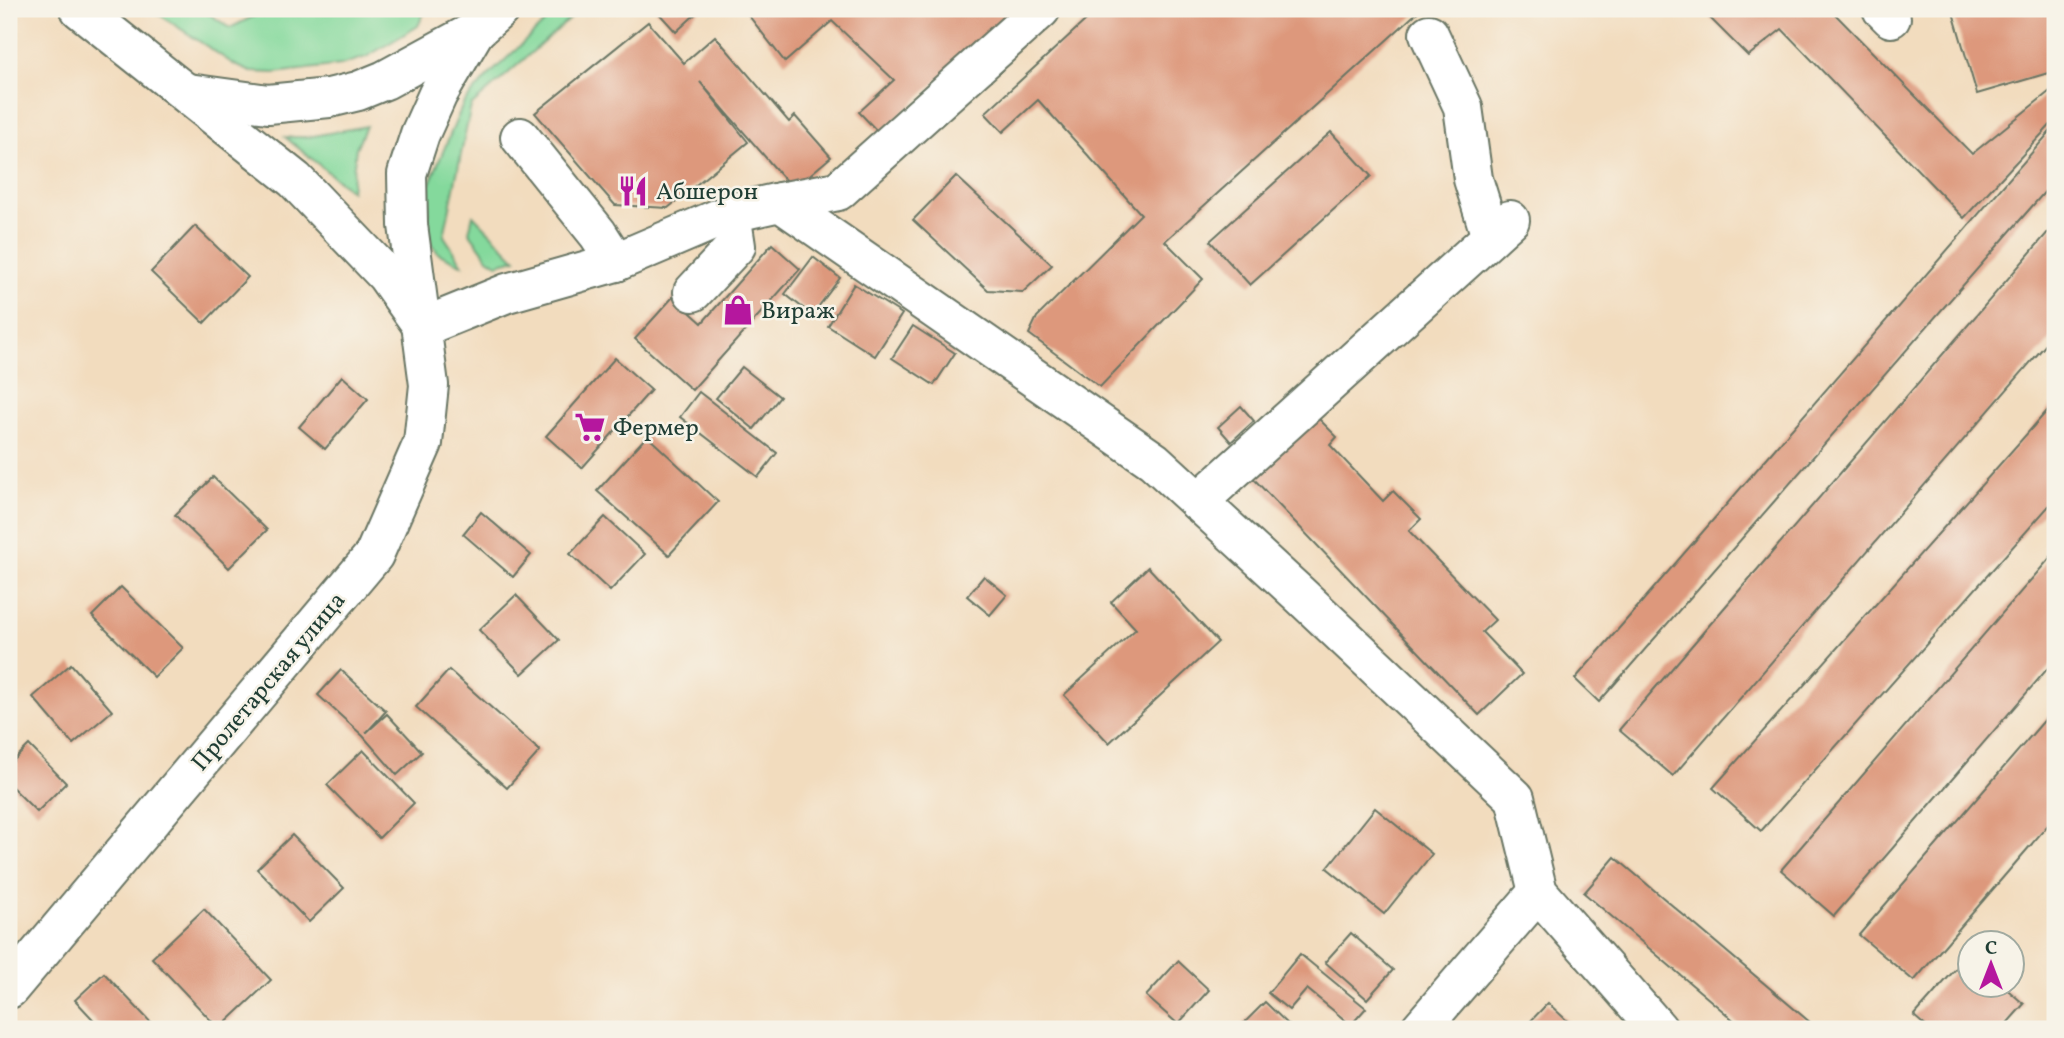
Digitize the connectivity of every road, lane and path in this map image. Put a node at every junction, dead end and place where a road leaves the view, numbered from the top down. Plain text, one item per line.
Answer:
1 (80, 9) edge
2 (1041, 9) edge
3 (487, 20) edge
4 (1429, 34) dead end
5 (188, 93) junction
6 (520, 137) dead end
7 (780, 202) junction
8 (730, 213) junction
9 (615, 262) junction
10 (693, 292) dead end
11 (423, 327) junction
12 (1198, 502) junction
13 (1538, 892) junction
14 (9, 989) edge
15 (1420, 1029) edge
16 (1658, 1029) edge

1 - 5 main road, Пролетарская улица
2 - 7 main road
3 - 5 main road
3 - 11 main road, Пролетарская улица
4 - 12 main road
5 - 11 main road, Пролетарская улица
6 - 9 main road
7 - 8 main road
7 - 12 main road
8 - 9 main road
8 - 10 main road
9 - 11 main road
11 - 14 main road, Пролетарская улица
12 - 13 main road
13 - 15 main road
13 - 16 main road

